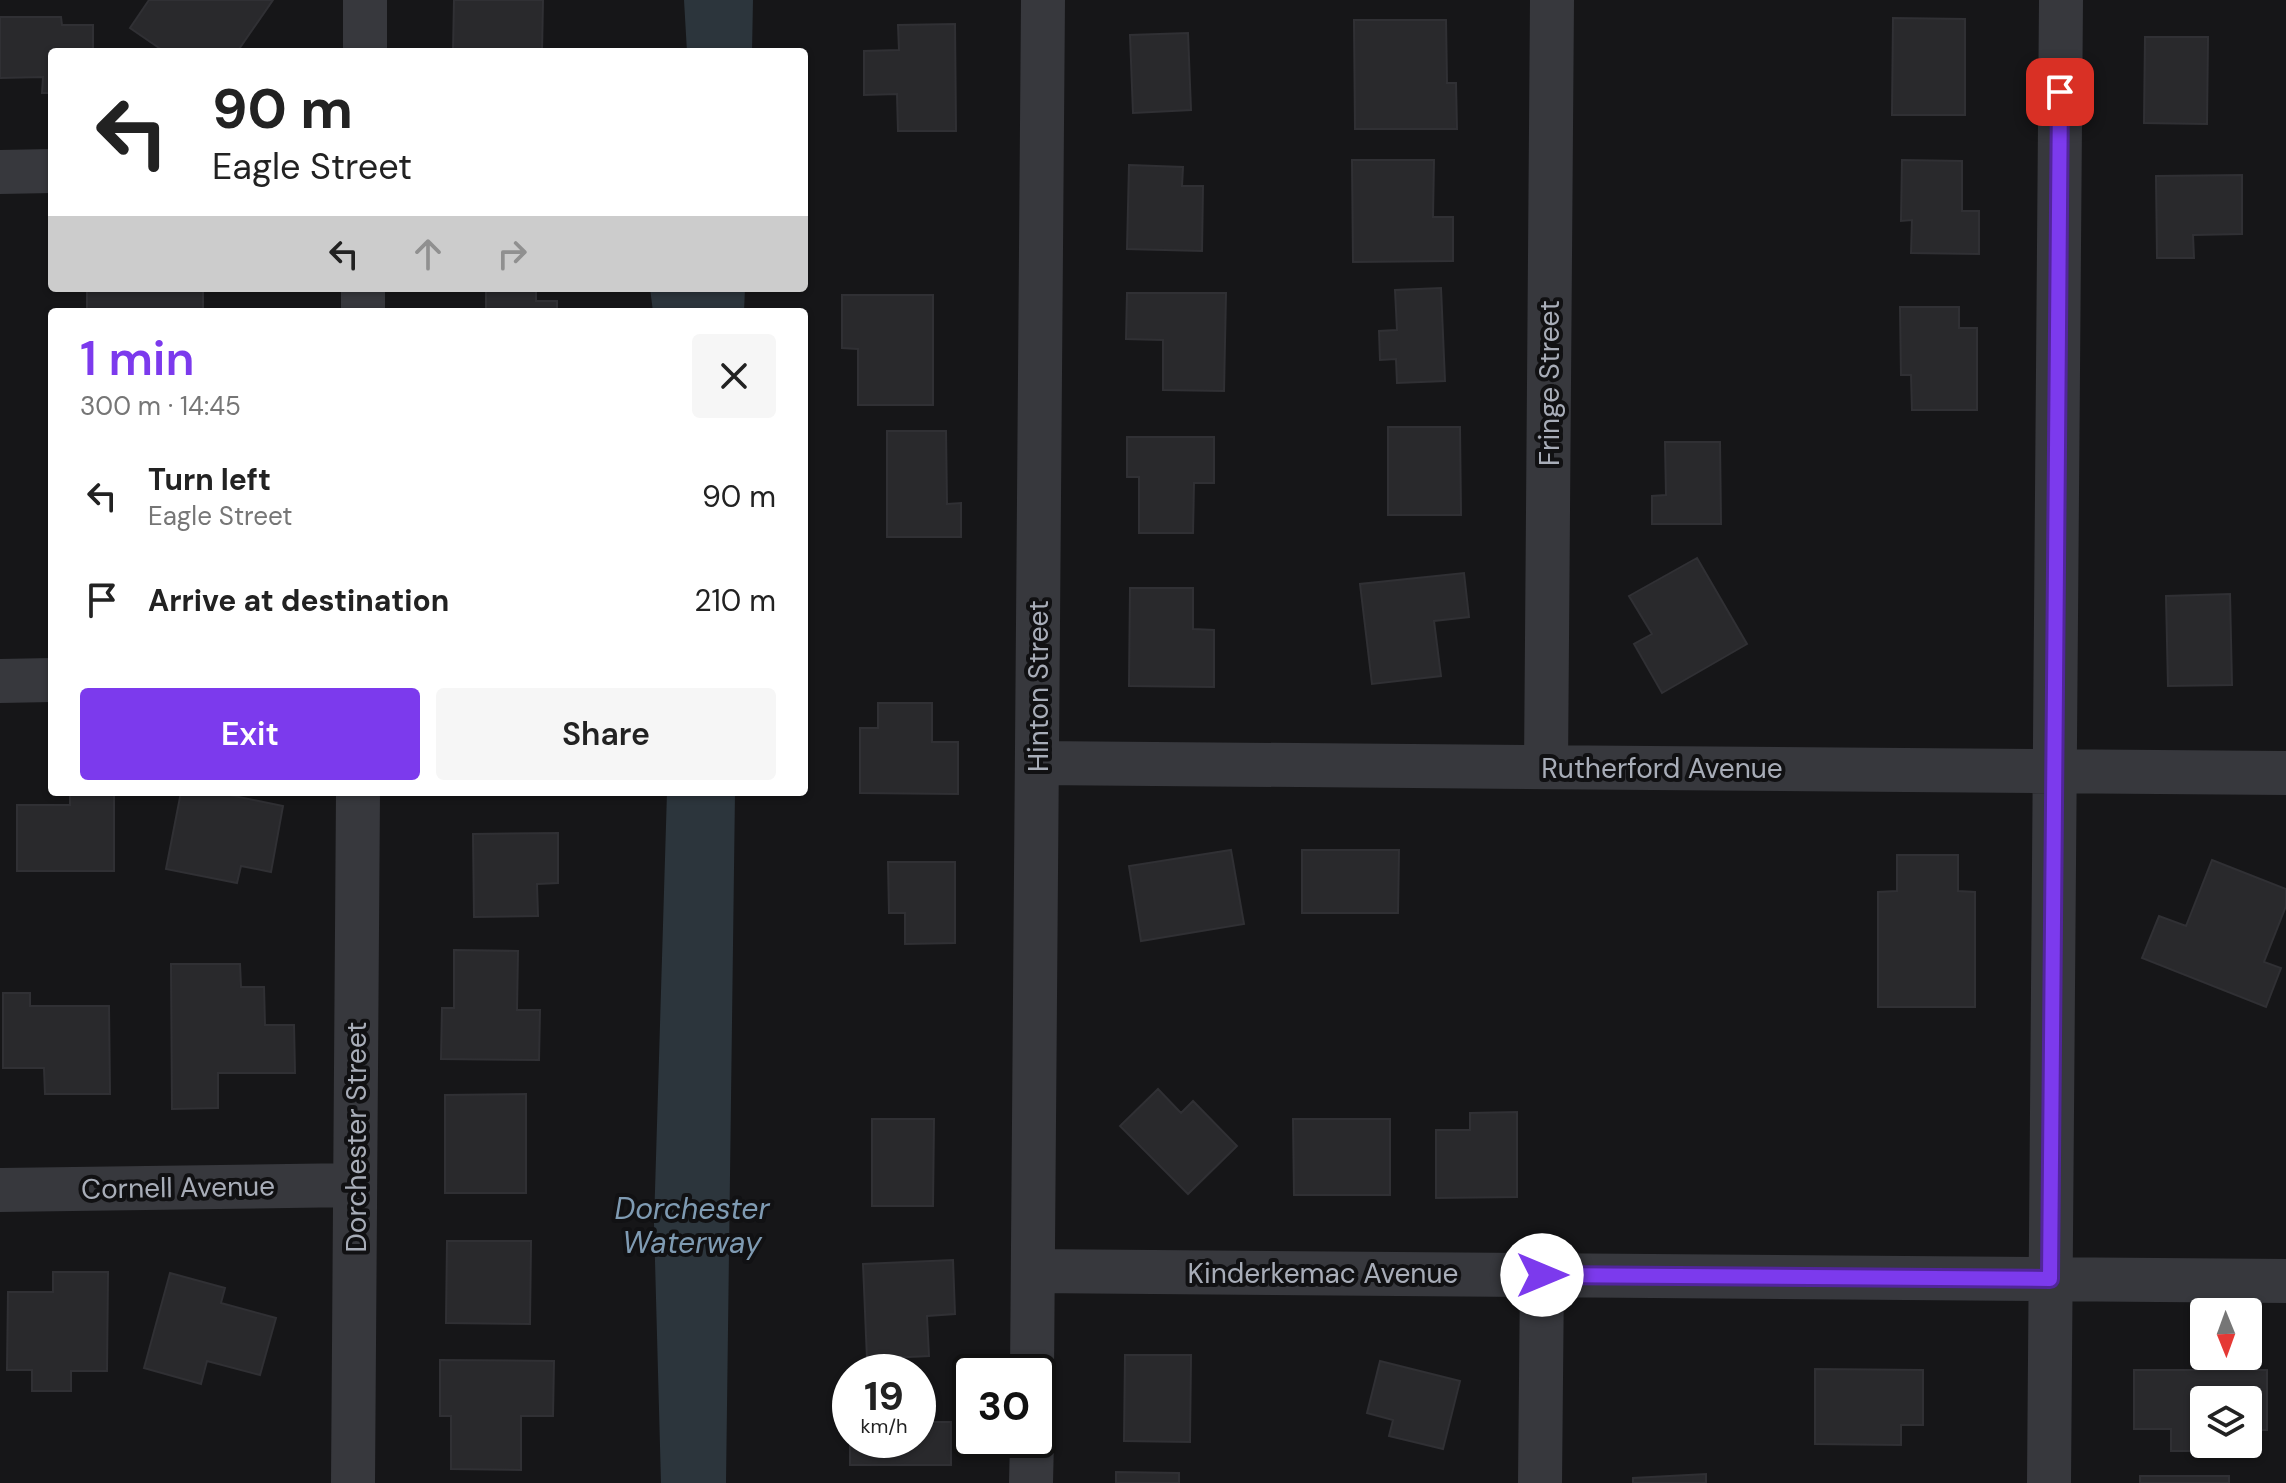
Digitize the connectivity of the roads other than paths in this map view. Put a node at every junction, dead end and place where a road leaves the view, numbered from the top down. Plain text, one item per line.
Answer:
1 (365, 0) edge
2 (1043, 0) edge
3 (1552, 0) edge
4 (2061, 0) edge
5 (365, 48) edge
6 (48, 171) edge
7 (0, 172) edge
8 (48, 680) edge
9 (0, 681) edge
10 (1037, 763) junction
11 (1546, 767) junction
12 (2054, 771) junction
13 (2286, 773) edge
14 (358, 796) edge
15 (355, 1185) junction
16 (0, 1190) edge
17 (1033, 1271) junction
18 (1542, 1275) junction
19 (2050, 1279) junction
20 (2286, 1281) edge
21 (1032, 1354) edge
22 (1032, 1458) edge
23 (353, 1483) edge
24 (1031, 1483) edge
25 (1540, 1483) edge
26 (2049, 1483) edge

1 - 5 street
2 - 10 street, Hinton Street
3 - 11 street, Fringe Street
4 - 12 street
6 - 7 street
8 - 9 street
10 - 11 street, Rutherford Avenue
10 - 17 street, Hinton Street
11 - 12 street, Rutherford Avenue
12 - 13 street, Rutherford Avenue
12 - 19 street
14 - 15 street, Dorchester Street
15 - 16 street, Cornell Avenue
15 - 23 street, Dorchester Street
17 - 18 street, Kinderkemac Avenue
17 - 21 street, Hinton Street
18 - 19 street, Kinderkemac Avenue
18 - 25 street
19 - 20 street, Kinderkemac Avenue
19 - 26 street
22 - 24 street

